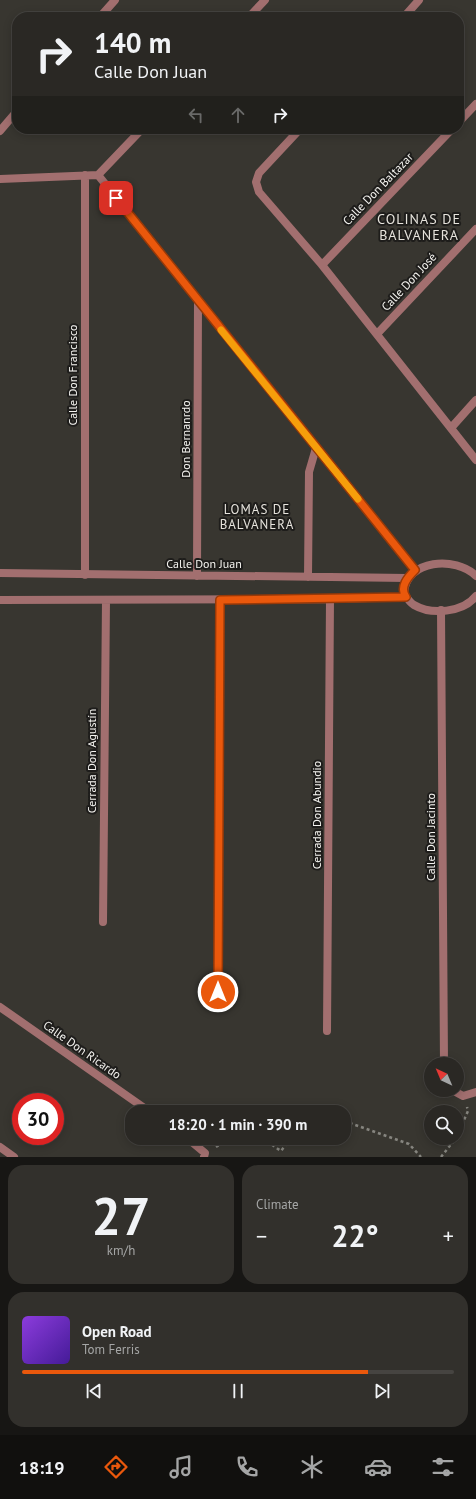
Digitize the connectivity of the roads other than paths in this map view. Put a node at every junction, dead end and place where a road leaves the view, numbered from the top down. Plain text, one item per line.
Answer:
1 (115, 0) edge
2 (265, 0) edge
3 (419, 0) edge
4 (104, 12) edge
5 (254, 12) edge
6 (408, 12) edge
7 (476, 104) edge
8 (464, 117) edge
9 (12, 118) edge
10 (0, 131) edge
11 (137, 134) edge
12 (295, 134) edge
13 (447, 134) edge
14 (98, 175) junction
15 (85, 176) junction
16 (0, 179) edge
17 (476, 229) edge
18 (322, 265) junction
19 (198, 301) junction
20 (377, 334) junction
21 (476, 400) edge
22 (451, 428) junction
23 (316, 448) junction
24 (476, 460) edge
25 (415, 570) junction
26 (0, 573) edge
27 (85, 575) junction
28 (197, 576) junction
29 (476, 576) edge
30 (308, 577) junction
31 (407, 578) junction
32 (406, 597) junction
33 (476, 597) edge
34 (330, 599) junction
35 (0, 600) edge
36 (106, 600) junction
37 (220, 600) junction
38 (441, 610) junction
39 (103, 922) dead end
40 (218, 992) dead end
41 (0, 1007) edge
42 (328, 1031) dead end
43 (444, 1057) edge
44 (476, 1092) edge
45 (464, 1096) edge
46 (140, 1105) edge
47 (194, 1145) edge
48 (0, 1147) edge
49 (204, 1155) edge
50 (14, 1157) edge

1 - 4 street
2 - 5 street
3 - 6 street
7 - 8 street
9 - 10 street
11 - 14 street
12 - 18 street
13 - 18 street, Calle Don Baltazar
14 - 15 street
14 - 19 street
15 - 16 street
15 - 27 street, Calle Don Francisco
17 - 20 street, Calle Don José
18 - 20 street
19 - 23 street
19 - 28 street, Don Bernanrdo
20 - 22 street
21 - 22 street
22 - 24 street
23 - 25 street
23 - 30 street
25 - 29 street
25 - 31 street
26 - 27 street, Calle Don Juan
27 - 28 street, Calle Don Juan
28 - 30 street, Calle Don Juan
30 - 31 street, Calle Don Juan
31 - 32 street
32 - 34 street
32 - 38 street
33 - 38 street
34 - 37 street
34 - 42 street, Cerrada Don Abundio
35 - 36 street
36 - 37 street
36 - 39 street, Cerrada Don Agustín
37 - 40 street
38 - 43 street, Calle Don Jacinto
41 - 46 street, Calle Don Ricardo
44 - 45 street
47 - 49 street
48 - 50 street

